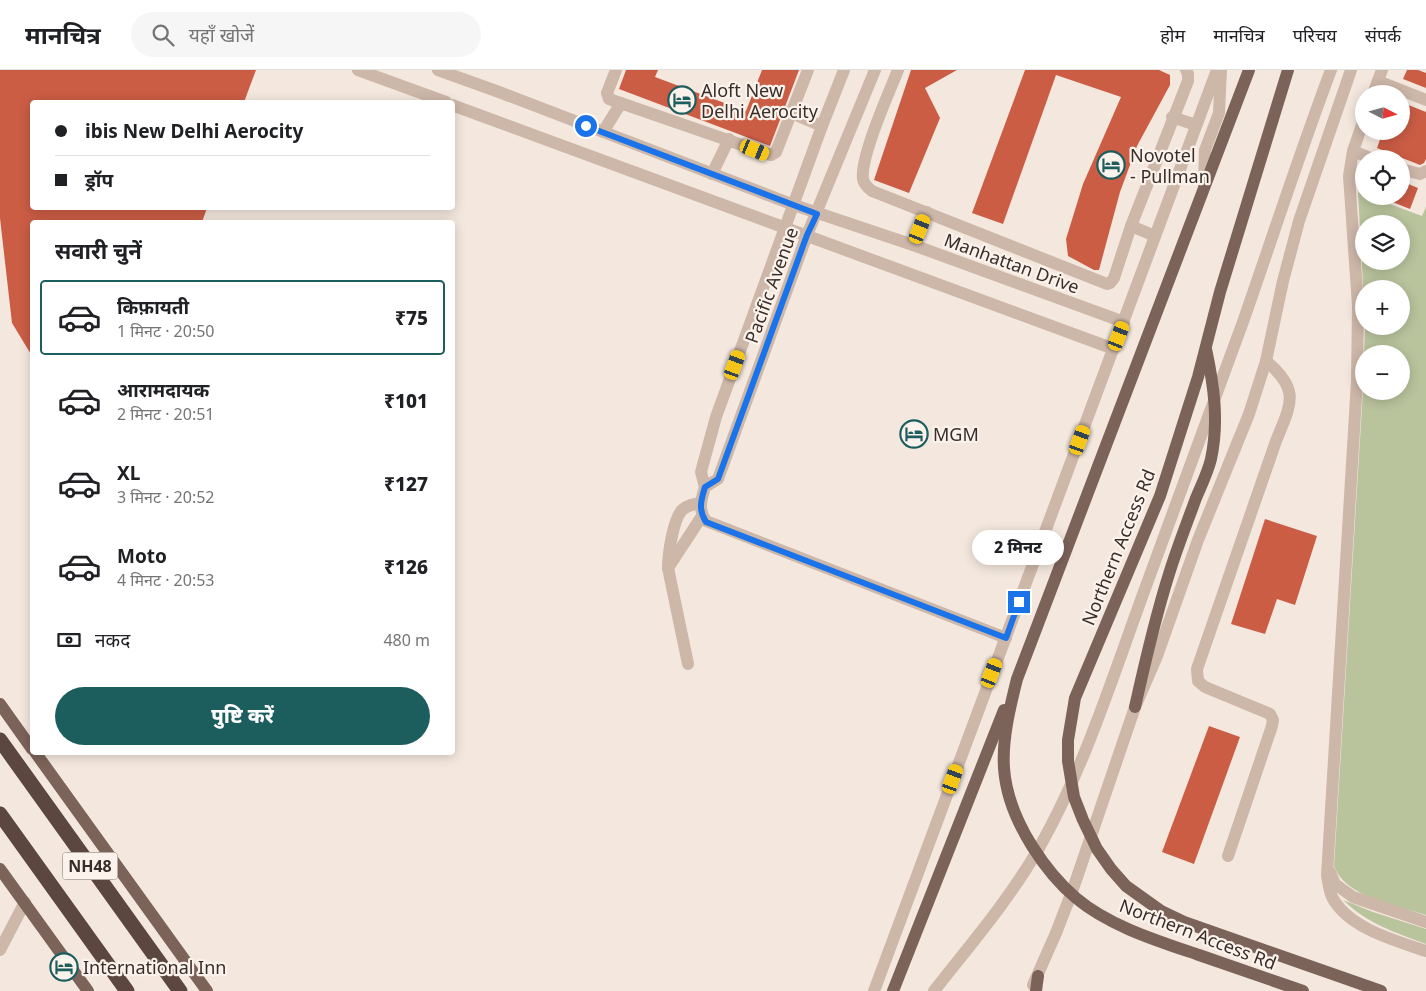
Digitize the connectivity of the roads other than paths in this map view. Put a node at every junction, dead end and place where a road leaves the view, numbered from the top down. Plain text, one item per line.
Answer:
1 (358, 70) edge
2 (438, 70) edge
3 (616, 70) edge
4 (808, 70) edge
5 (874, 70) edge
6 (898, 70) edge
7 (1186, 70) edge
8 (1217, 70) edge
9 (1222, 70) edge
10 (1249, 70) edge
11 (1288, 70) edge
12 (1331, 70) edge
13 (1351, 70) edge
14 (842, 71) edge
15 (1380, 76) edge
16 (440, 100) edge
17 (1426, 100) edge
18 (621, 103) junction
19 (455, 106) edge
20 (791, 113) junction
21 (1172, 117) junction
22 (1196, 125) junction
23 (822, 126) junction
24 (603, 132) junction
25 (849, 132) junction
26 (729, 139) junction
27 (871, 140) junction
28 (1357, 140) edge
29 (1353, 151) joint
30 (1410, 171) edge
31 (1426, 171) edge
32 (712, 174) junction
33 (1203, 191) junction
34 (794, 205) junction
35 (927, 212) junction
36 (817, 214) junction
37 (1131, 226) junction
38 (785, 227) junction
39 (807, 235) junction
40 (1156, 236) junction
41 (914, 245) junction
42 (1124, 322) junction
43 (1206, 346) junction
44 (1114, 350) junction
45 (1266, 361) junction
46 (705, 487) junction
47 (700, 503) junction
48 (702, 516) junction
49 (668, 568) junction
50 (1006, 638) junction
51 (688, 664) dead end
52 (1017, 678) junction
53 (0, 704) edge
54 (1135, 707) junction
55 (0, 740) edge
56 (30, 746) edge
57 (37, 755) edge
58 (0, 814) edge
59 (1228, 856) dead end
60 (1327, 859) junction
61 (0, 869) edge
62 (25, 902) junction
63 (1426, 922) edge
64 (0, 950) edge
65 (1426, 950) edge
66 (1038, 976) junction
67 (88, 991) edge
68 (128, 991) edge
69 (180, 991) edge
70 (207, 991) edge
71 (874, 991) edge
72 (893, 991) edge
73 (934, 991) edge
74 (1030, 991) edge
75 (1036, 991) edge
76 (1303, 991) edge
77 (1381, 991) edge

1 - 16 street
2 - 24 street, Manhattan Drive
3 - 18 street
4 - 20 street
5 - 25 street, Pacific Avenue
6 - 27 street
7 - 21 street
8 - 22 street
9 - 33 street
10 - 33 main road, Northern Access Rd
11 - 43 main road, Northern Access Rd
12 - 73 street
13 - 45 street
14 - 23 street, Pacific Avenue
15 - 17 street
18 - 24 street
18 - 26 street
19 - 38 street
20 - 23 street
20 - 26 street
21 - 22 street
21 - 37 street
22 - 40 street
23 - 34 street, Pacific Avenue
24 - 32 street, Manhattan Drive
25 - 27 street
25 - 36 street, Pacific Avenue
26 - 32 street
27 - 35 street
28 - 29 street
29 - 60 street
30 - 31 street
32 - 34 street, Manhattan Drive
33 - 52 main road, Northern Access Rd
34 - 36 street, Manhattan Drive
34 - 38 street, Pacific Avenue
35 - 37 street
35 - 41 street
36 - 39 street, Pacific Avenue
36 - 41 street, Manhattan Drive
37 - 40 street
38 - 39 street
38 - 46 street, Pacific Avenue
39 - 44 street
39 - 46 street, Pacific Avenue
40 - 42 street
41 - 42 street, Manhattan Drive
42 - 44 street
43 - 54 main road
43 - 77 main road, Northern Access Rd
44 - 50 street
45 - 54 street
45 - 59 street
46 - 47 street
47 - 48 street
47 - 49 street
48 - 49 street
48 - 50 street
49 - 51 street
50 - 71 street
52 - 72 main road
52 - 76 main road, Northern Access Rd
53 - 56 main road
54 - 66 street
55 - 69 highway, NH48
57 - 70 main road
58 - 68 highway, NH48
60 - 63 street
60 - 65 street
61 - 62 main road
62 - 64 street
62 - 67 main road
66 - 74 street
66 - 75 main road

